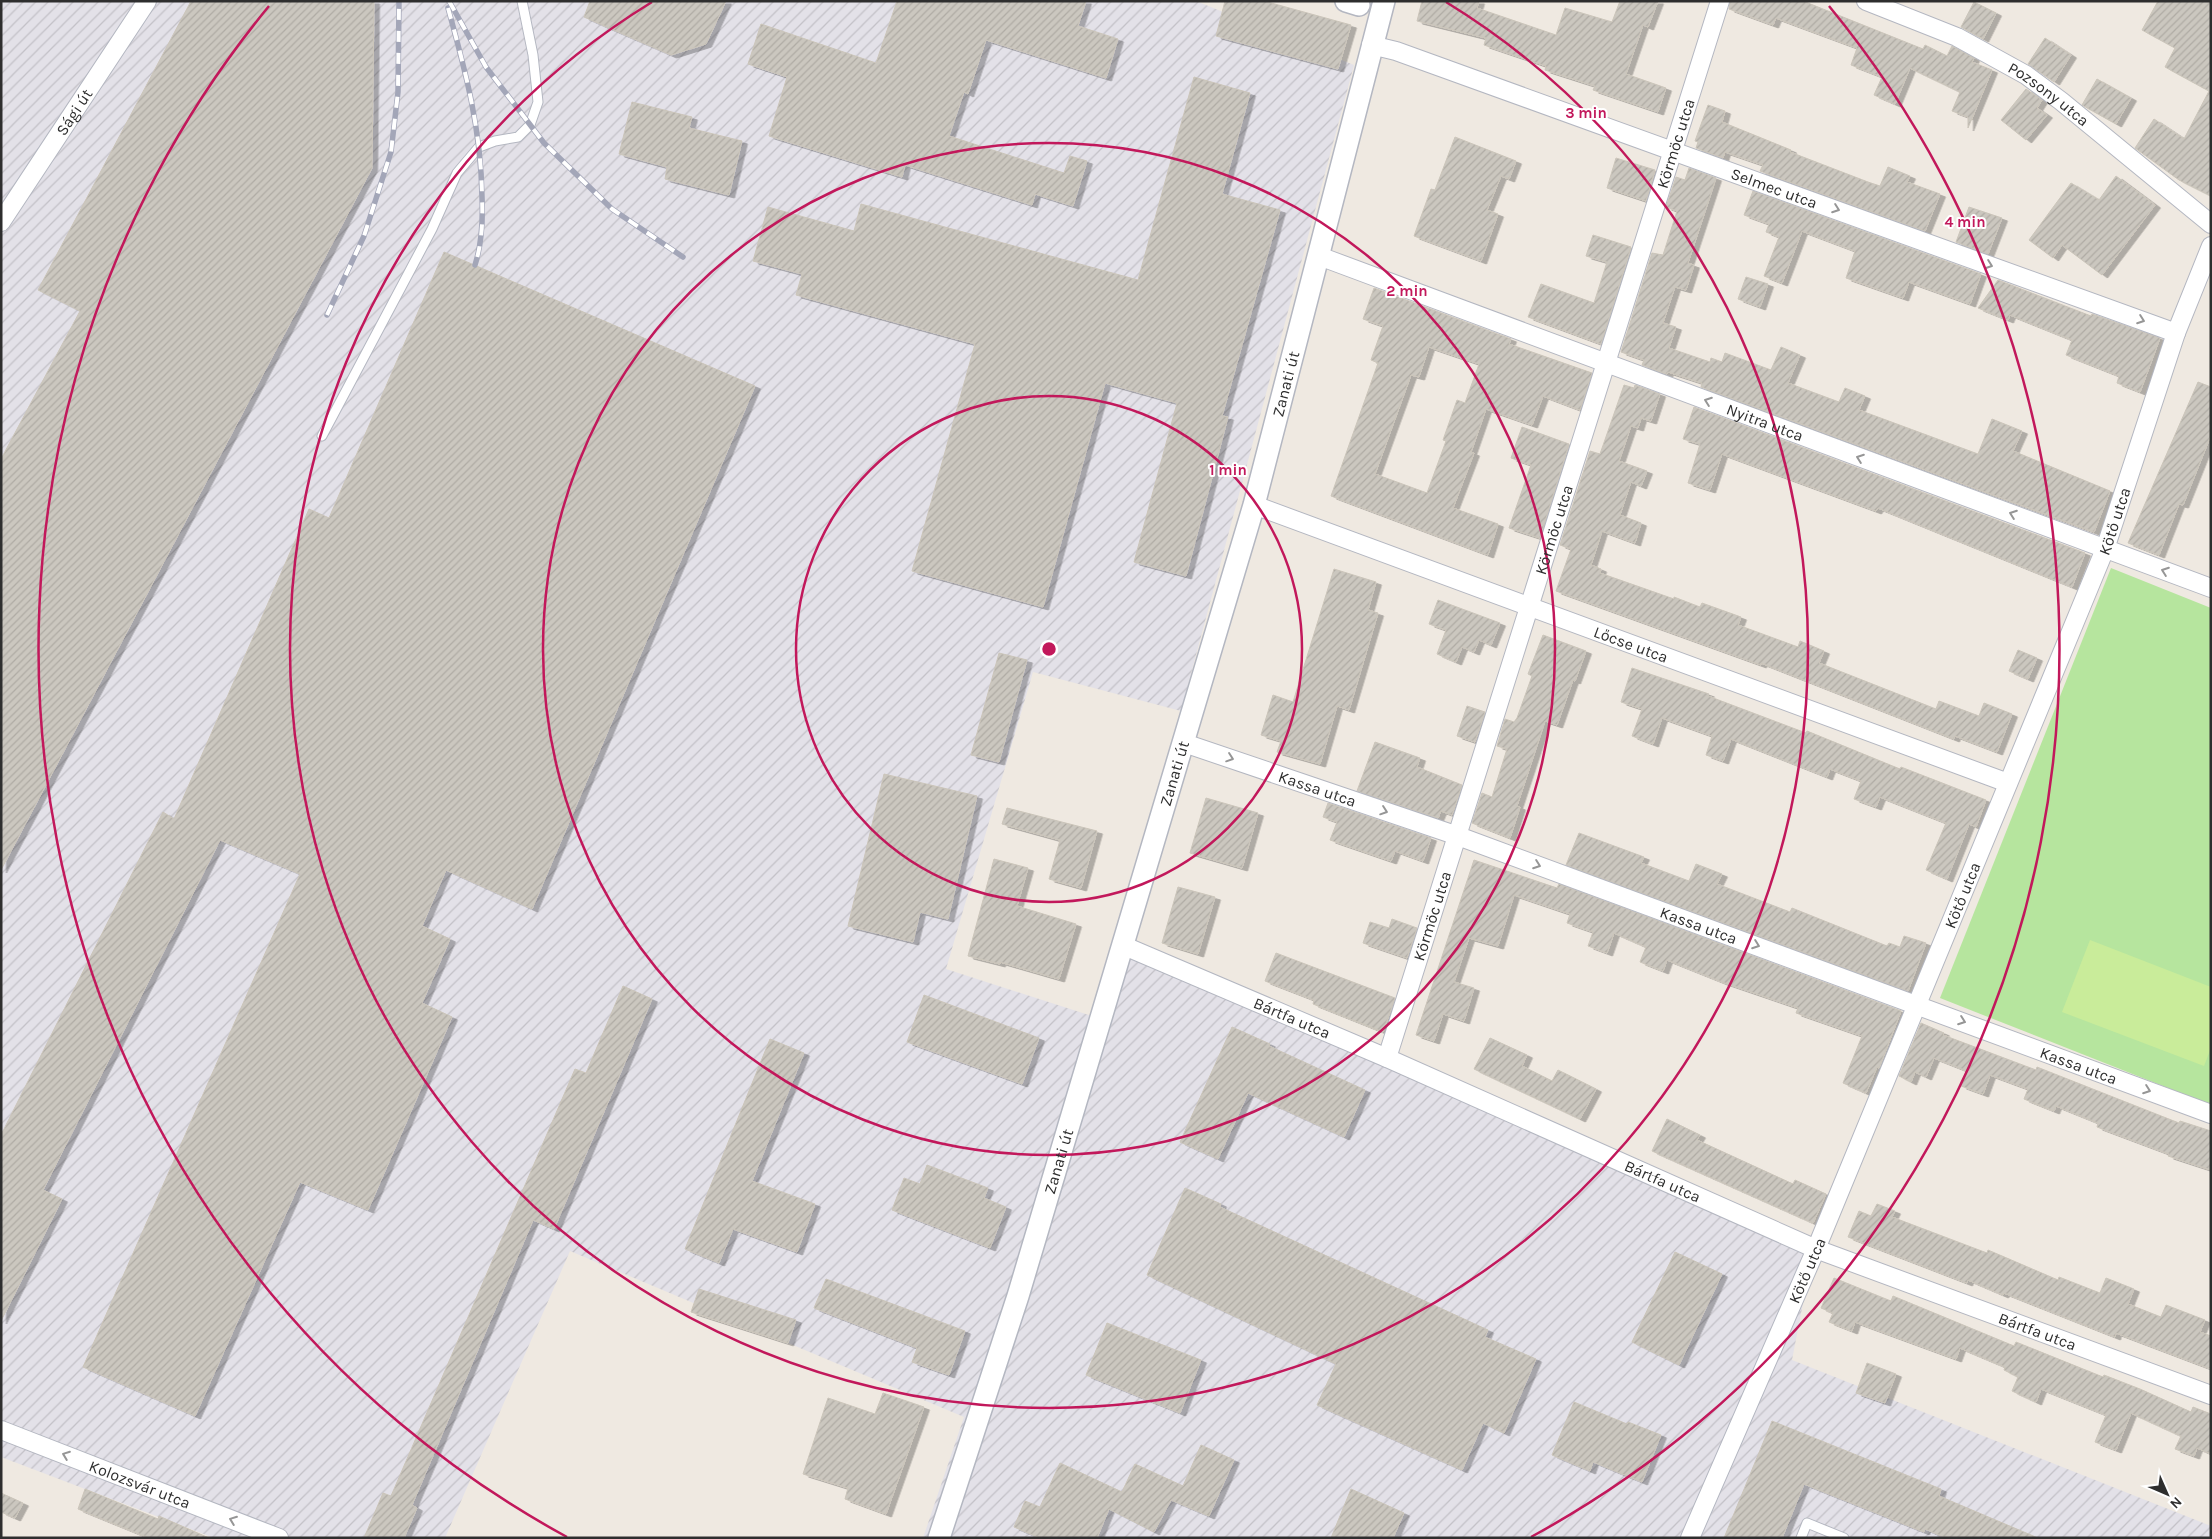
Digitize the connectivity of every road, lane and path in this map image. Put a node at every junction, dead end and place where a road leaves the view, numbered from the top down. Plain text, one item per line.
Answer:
1 (147, 1) edge
2 (522, 1) edge
3 (1720, 1) edge
4 (1866, 1) edge
5 (1353, 3) edge
6 (1382, 6) edge
7 (1371, 45) junction
8 (1675, 150) junction
9 (1, 222) edge
10 (2211, 224) edge
11 (2211, 246) edge
12 (1319, 256) junction
13 (2176, 333) junction
14 (1607, 364) junction
15 (322, 436) dead end
16 (1254, 505) junction
17 (2105, 549) junction
18 (2211, 588) edge
19 (1530, 608) junction
20 (1184, 743) junction
21 (2008, 784) junction
22 (1458, 836) junction
23 (1122, 945) junction
24 (1917, 1004) junction
25 (1387, 1058) junction
26 (2211, 1114) edge
27 (1816, 1249) junction
28 (2211, 1395) edge
29 (1, 1430) edge
30 (279, 1538) edge
31 (939, 1538) edge
32 (1690, 1538) edge
33 (1801, 1538) edge
34 (1844, 1538) edge

1 - 9 street, Sági út
2 - 15 lane
3 - 8 street, Körmöc utca
4 - 10 street, Pozsony utca
5 - 6 street
6 - 7 street, Zanati út
7 - 8 street, Selmec utca
7 - 12 street, Zanati út
8 -> 13 street, Selmec utca
8 - 14 street, Körmöc utca
11 - 13 street, Kötő utca
12 - 14 street, Nyitra utca
12 - 16 street, Zanati út
13 - 17 street, Kötő utca
17 -> 14 street, Nyitra utca
14 - 19 street, Körmöc utca
16 - 19 street, Lőcse utca
16 - 20 street, Zanati út
18 -> 17 street, Nyitra utca
17 - 21 street, Kötő utca
19 - 21 street, Lőcse utca
19 - 22 street, Körmöc utca
20 -> 22 street, Kassa utca
20 - 23 street, Zanati út
21 - 24 street, Kötő utca
22 -> 24 street, Kassa utca
22 - 25 street, Körmöc utca
23 - 25 street, Bártfa utca
23 - 31 street, Zanati út
24 -> 26 street, Kassa utca
24 - 27 street, Kötő utca
25 - 27 street, Bártfa utca
27 - 28 street, Bártfa utca
27 - 32 street, Kötő utca
30 -> 29 street, Kolozsvár utca
33 - 34 lane

